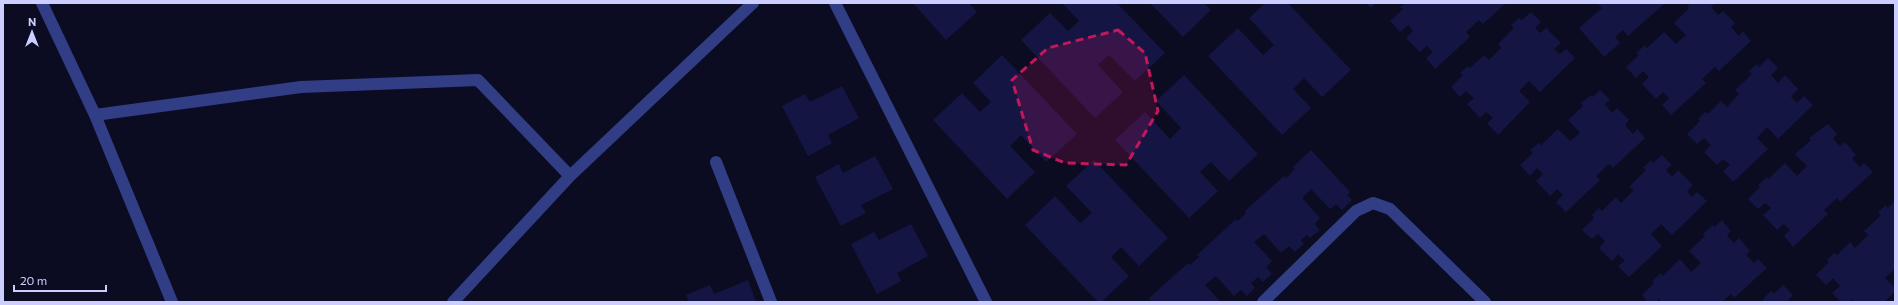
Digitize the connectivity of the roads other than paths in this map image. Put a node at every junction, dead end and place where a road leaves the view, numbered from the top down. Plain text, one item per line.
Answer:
1 (42, 3) edge
2 (753, 3) edge
3 (835, 3) edge
4 (94, 115) junction
5 (716, 162) dead end
6 (570, 176) junction
7 (172, 302) edge
8 (452, 302) edge
9 (771, 302) edge
10 (986, 302) edge
11 (1263, 302) edge
12 (1485, 302) edge

1 - 4 street
2 - 6 street
3 - 10 street
4 - 6 street
4 - 7 street
5 - 9 street
6 - 8 street
11 - 12 street

